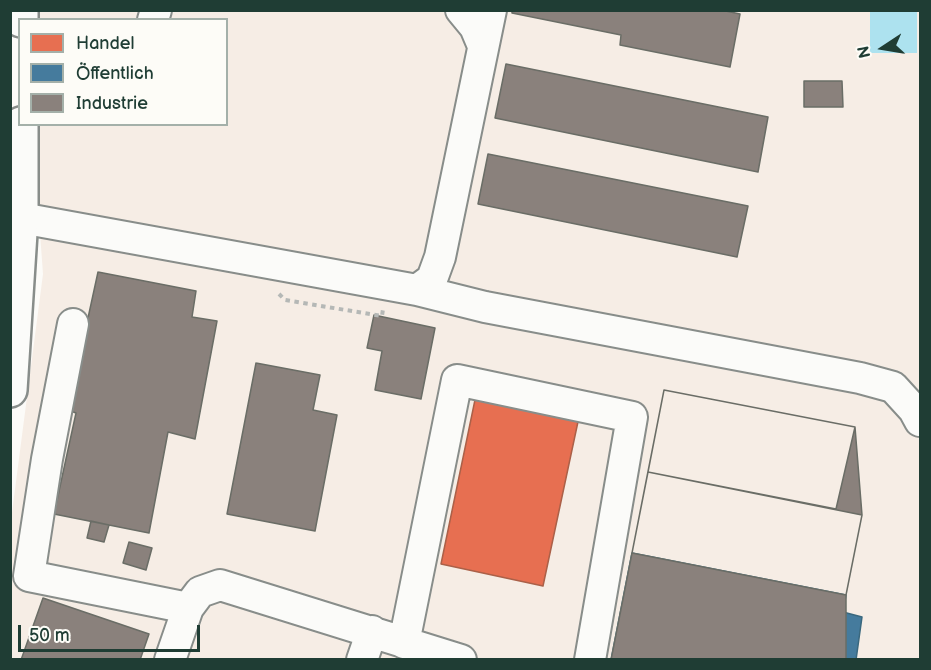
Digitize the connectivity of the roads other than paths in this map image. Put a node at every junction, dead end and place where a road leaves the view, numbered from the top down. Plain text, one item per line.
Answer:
1 (461, 10) edge
2 (490, 10) edge
3 (483, 46) junction
4 (21, 126) edge
5 (16, 216) edge
6 (417, 290) junction
7 (73, 324) dead end
8 (10, 390) edge
9 (921, 421) edge
10 (188, 608) junction
11 (372, 632) junction
12 (404, 643) junction
13 (170, 660) edge
14 (362, 660) edge
15 (461, 660) edge
16 (590, 660) edge

1 - 3 street
2 - 3 street
3 - 6 street
4 - 5 main road
5 - 6 street
5 - 8 main road
6 - 9 street
7 - 10 street
10 - 11 street
10 - 13 street
11 - 12 street
11 - 14 street
12 - 15 street
12 - 16 street

